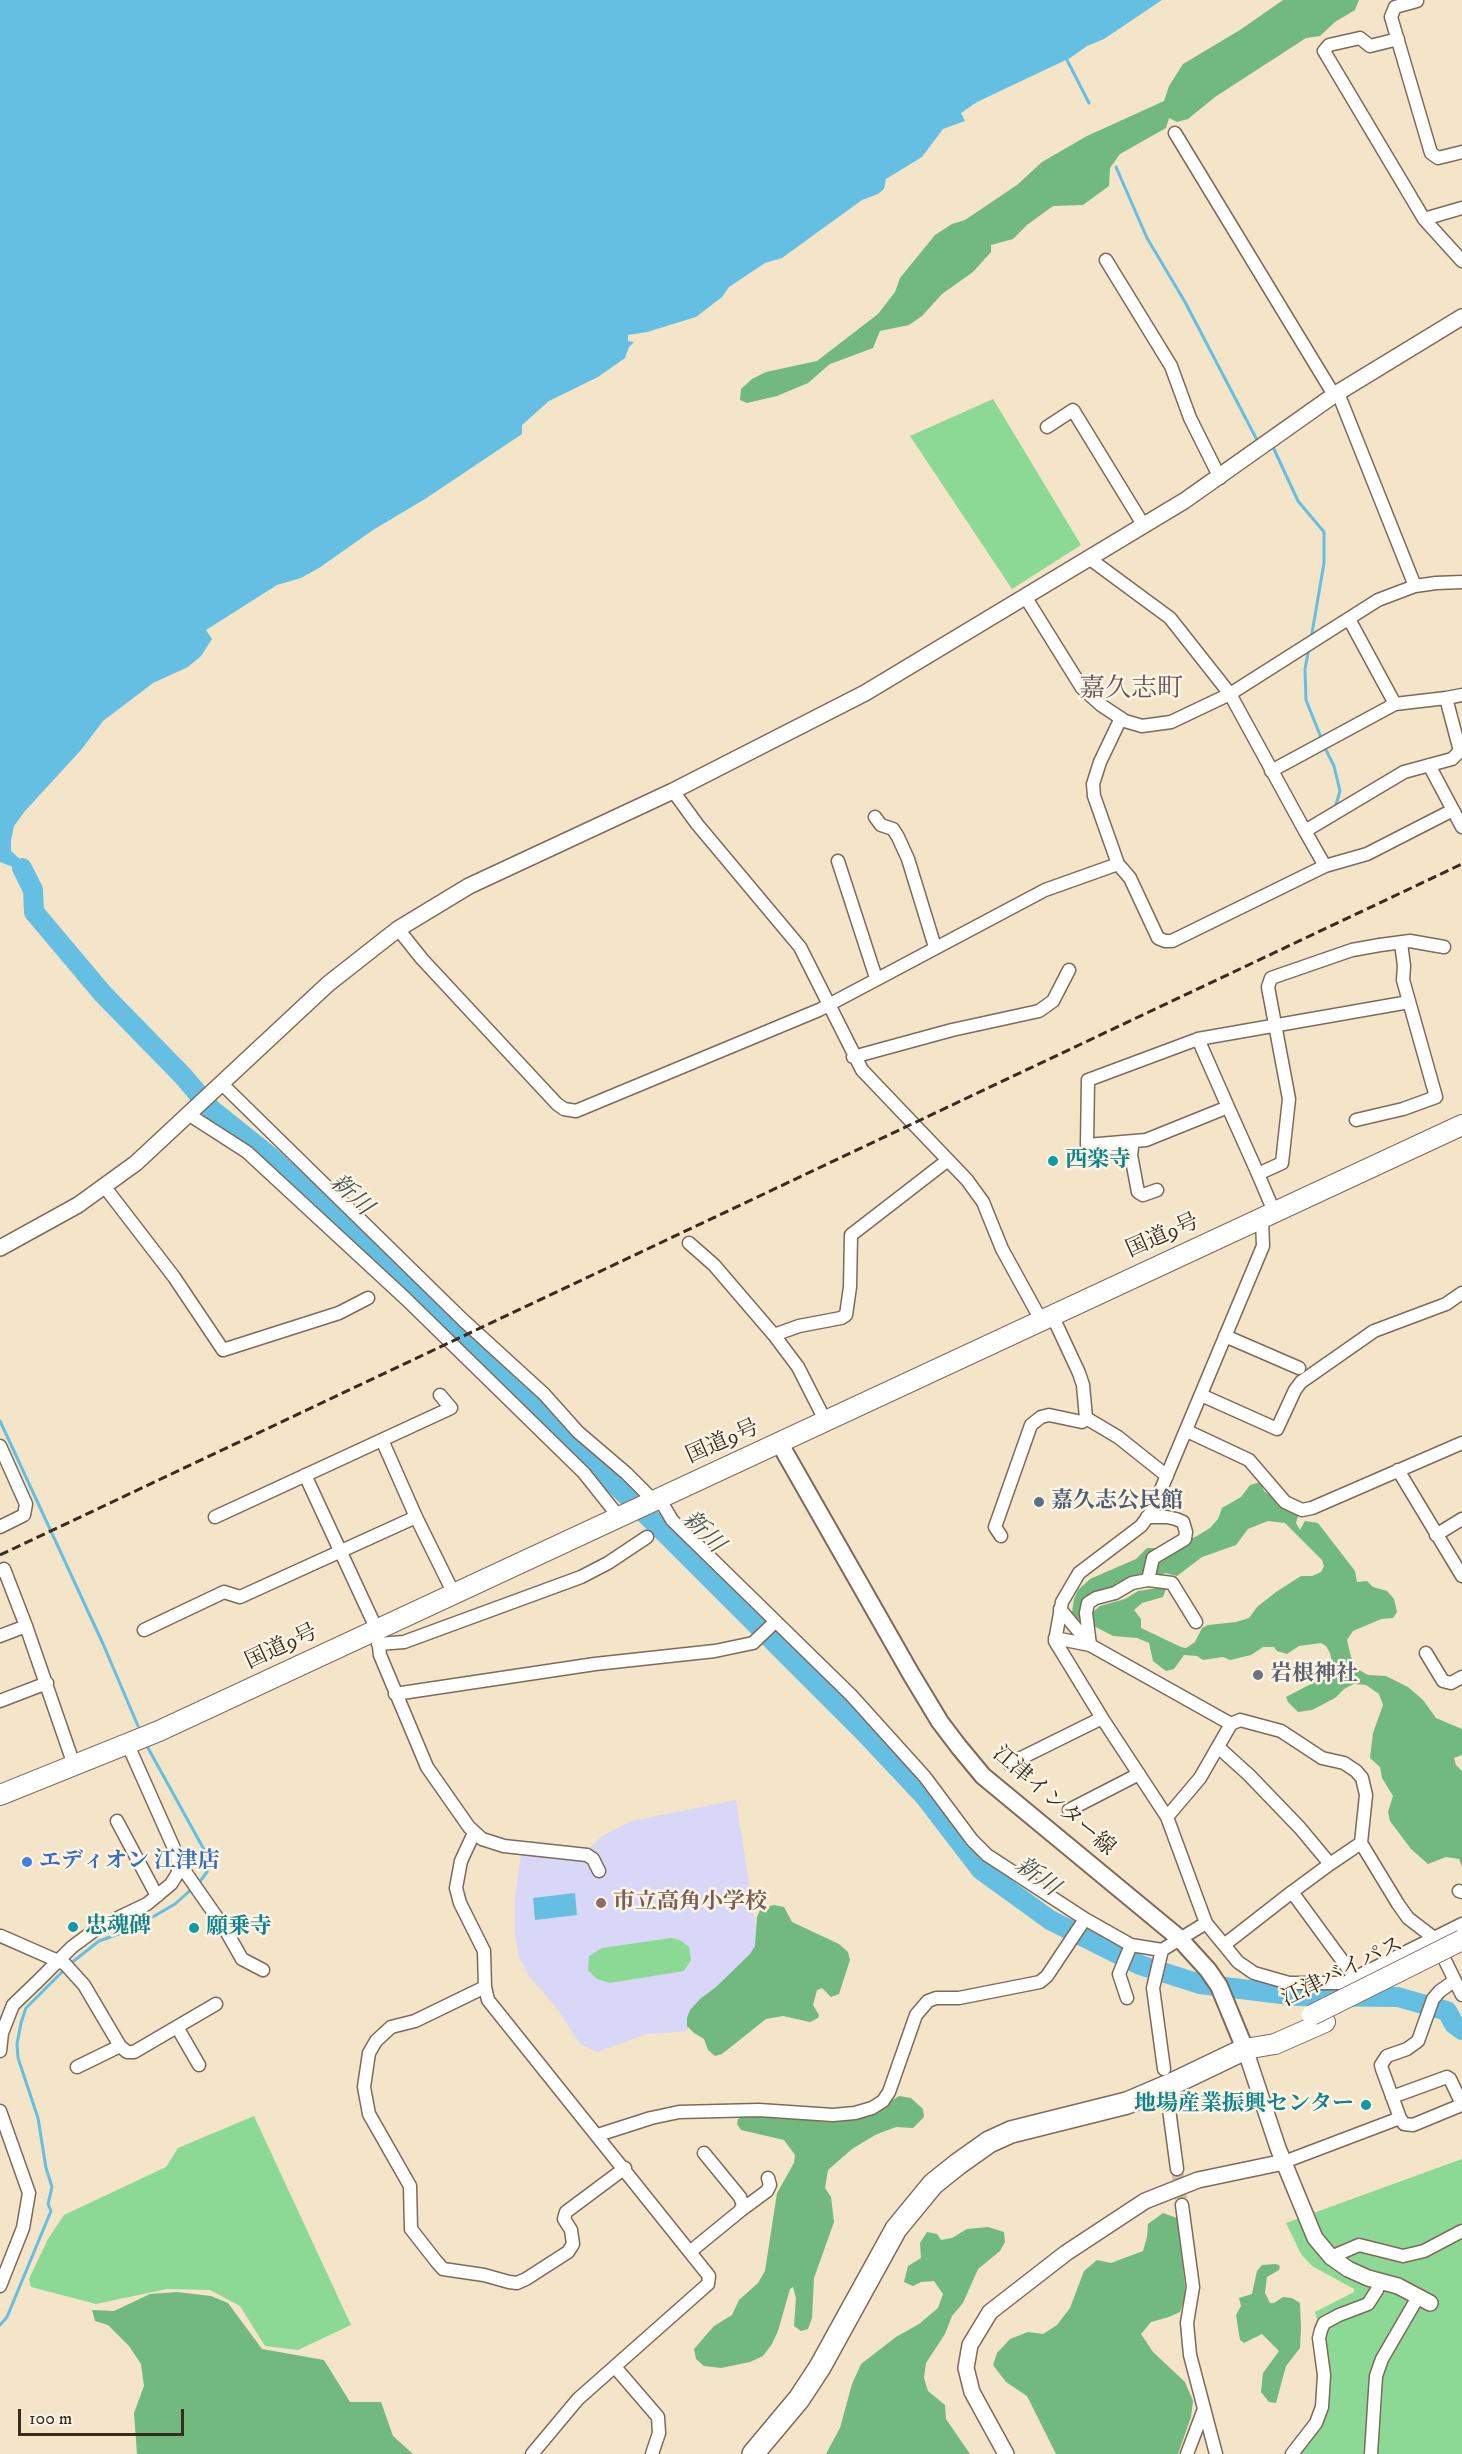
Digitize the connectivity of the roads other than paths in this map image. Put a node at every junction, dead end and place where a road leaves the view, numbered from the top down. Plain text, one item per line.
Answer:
1 (1417, 2) dead end
2 (1398, 39) junction
3 (1175, 133) dead end
4 (1462, 152) edge
5 (1462, 208) edge
6 (1424, 219) junction
7 (1106, 260) dead end
8 (1462, 261) edge
9 (1462, 317) edge
10 (1336, 394) junction
11 (1047, 427) dead end
12 (1220, 478) junction
13 (1144, 526) junction
14 (1090, 559) junction
15 (1462, 582) edge
16 (1415, 586) junction
17 (1026, 597) junction
18 (1349, 619) junction
19 (1230, 694) junction
20 (1462, 695) edge
21 (1446, 698) junction
22 (1395, 704) junction
23 (1121, 718) junction
24 (1429, 765) junction
25 (1271, 771) junction
26 (673, 791) junction
27 (1453, 810) junction
28 (875, 817) dead end
29 (1462, 827) edge
30 (1305, 831) junction
31 (838, 861) dead end
32 (1118, 864) junction
33 (1325, 866) junction
34 (398, 929) junction
35 (1401, 943) junction
36 (935, 947) junction
37 (1444, 947) dead end
38 (1069, 970) dead end
39 (876, 978) junction
40 (1409, 1002) junction
41 (829, 1003) junction
42 (1275, 1025) junction
43 (1198, 1039) junction
44 (853, 1057) junction
45 (218, 1086) junction
46 (1228, 1107) junction
47 (191, 1112) junction
48 (1356, 1120) dead end
49 (1462, 1125) edge
50 (1134, 1141) junction
51 (948, 1160) junction
52 (1258, 1174) junction
53 (104, 1186) junction
54 (1157, 1191) dead end
55 (1269, 1216) junction
56 (689, 1243) dead end
57 (0, 1248) edge
58 (1462, 1293) edge
59 (368, 1298) dead end
60 (1047, 1317) junction
61 (774, 1335) junction
62 (1225, 1336) junction
63 (1299, 1368) dead end
64 (440, 1395) dead end
65 (1201, 1395) junction
66 (1086, 1418) junction
67 (826, 1422) junction
68 (1187, 1431) junction
69 (382, 1440) junction
70 (1462, 1443) edge
71 (780, 1444) junction
72 (0, 1446) edge
73 (1398, 1470) junction
74 (305, 1475) junction
75 (1167, 1476) junction
76 (654, 1501) junction
77 (622, 1515) junction
78 (416, 1516) junction
79 (215, 1517) dead end
80 (1147, 1517) junction
81 (1462, 1519) edge
82 (0, 1527) edge
83 (1436, 1535) junction
84 (1002, 1536) dead end
85 (646, 1537) dead end
86 (340, 1551) junction
87 (0, 1571) edge
88 (1462, 1575) edge
89 (1148, 1580) junction
90 (454, 1594) junction
91 (1060, 1609) junction
92 (1196, 1622) dead end
93 (774, 1623) junction
94 (26, 1626) junction
95 (144, 1630) dead end
96 (0, 1636) edge
97 (377, 1637) junction
98 (1055, 1638) junction
99 (1090, 1645) junction
100 (1426, 1653) dead end
101 (1462, 1677) edge
102 (47, 1683) junction
103 (395, 1695) junction
104 (0, 1701) edge
105 (1102, 1718) junction
106 (1231, 1724) junction
107 (128, 1745) junction
108 (1218, 1747) junction
109 (1009, 1764) dead end
110 (74, 1765) junction
111 (1139, 1774) junction
112 (0, 1796) edge
113 (1069, 1810) dead end
114 (1167, 1817) junction
115 (117, 1821) dead end
116 (474, 1833) junction
117 (1361, 1844) junction
118 (179, 1863) junction
119 (1330, 1864) junction
120 (598, 1871) dead end
121 (1292, 1892) junction
122 (157, 1896) junction
123 (1084, 1921) junction
124 (1206, 1923) junction
125 (1462, 1924) edge
126 (1, 1936) edge
127 (1179, 1938) junction
128 (1434, 1938) junction
129 (1462, 1940) edge
130 (1224, 1945) junction
131 (1130, 1946) junction
132 (1160, 1954) junction
133 (1462, 1954) edge
134 (64, 1964) junction
135 (263, 1970) dead end
136 (1355, 1978) junction
137 (485, 1987) junction
138 (1460, 1989) edge
139 (1127, 1998) dead end
140 (216, 2004) dead end
141 (1319, 2019) junction
142 (177, 2027) junction
143 (120, 2046) junction
144 (1245, 2049) junction
145 (0, 2051) edge
146 (199, 2065) dead end
147 (77, 2067) dead end
148 (1164, 2069) dead end
149 (1392, 2097) junction
150 (1169, 2109) dead end
151 (0, 2111) edge
152 (1400, 2118) junction
153 (598, 2135) junction
154 (704, 2153) dead end
155 (1284, 2162) junction
156 (625, 2168) junction
157 (1177, 2169) tunnel mouth
158 (768, 2178) dead end
159 (1182, 2205) tunnel mouth
160 (740, 2211) junction
161 (1462, 2231) edge
162 (691, 2251) junction
163 (1331, 2257) junction
164 (1379, 2282) junction
165 (0, 2286) edge
166 (1424, 2300) joint
167 (615, 2367) junction
168 (1204, 2409) junction
169 (532, 2454) edge
170 (652, 2454) edge
171 (753, 2454) edge
172 (1006, 2454) edge
173 (1187, 2454) edge
174 (1216, 2454) edge
175 (1292, 2454) edge
176 (1371, 2454) edge

1 - 2 street
2 - 4 street
2 - 6 street
3 - 10 street
5 - 6 street
6 - 8 street
7 - 12 street
9 - 10 street
10 - 12 street
10 - 16 street
11 - 13 street
12 - 13 street
13 - 14 street
14 - 17 street
14 - 19 street
15 - 16 street
16 - 18 street
17 - 23 street
17 - 26 street
18 - 19 street
18 - 22 street
19 - 23 street
19 - 25 street
20 - 21 street
21 - 22 street
21 - 24 street
22 - 25 street
23 - 32 street
24 - 27 street
24 - 30 street
25 - 30 street
26 - 34 street
26 - 41 street
27 - 29 street
27 - 33 street
28 - 36 street
30 - 33 street
31 - 39 street
32 - 33 street
32 - 36 street
34 - 41 street
34 - 45 street
35 - 37 street
35 - 40 street
35 - 42 street
36 - 39 street
38 - 44 street
39 - 41 street
40 - 42 street
40 - 48 street
41 - 44 street
42 - 43 street
42 - 52 street
43 - 46 street
43 - 50 street
44 - 51 street
45 - 47 street
45 - 76 street
46 - 50 street
46 - 52 street
47 - 53 street
47 - 77 street
49 - 55 highway, 国道9号
50 - 54 street
51 - 60 street
51 - 61 street
52 - 55 street
53 - 57 street
53 - 59 street
55 - 60 highway, 国道9号
55 - 62 street
56 - 61 street
58 - 65 street
60 - 66 street
60 - 67 highway, 国道9号
61 - 67 street
62 - 63 street
62 - 65 street
64 - 69 street
65 - 68 street
66 - 75 street
66 - 84 street
67 - 71 highway, 国道9号
68 - 73 street
68 - 75 street
69 - 74 street
69 - 78 street
70 - 73 street
71 - 76 highway, 国道9号
71 - 127 main road, 江津インター線
72 - 82 street
73 - 83 street
74 - 79 street
74 - 86 street
75 - 80 street
76 - 77 highway, 国道9号
76 - 93 street
77 - 90 highway, 国道9号
78 - 86 street
78 - 90 street
80 - 89 street
80 - 91 street
81 - 83 street
83 - 88 street
85 - 97 street
86 - 95 street
86 - 97 street
87 - 94 street
89 - 92 street
89 - 99 street
90 - 97 highway, 国道9号
91 - 98 street
91 - 99 street
93 - 103 street
93 - 123 street
94 - 96 street
94 - 102 street
97 - 103 street
97 - 107 highway, 国道9号
98 - 99 street
98 - 105 street
99 - 106 street
100 - 101 street
102 - 104 street
102 - 110 street
103 - 116 street
105 - 109 street
105 - 111 street
106 - 108 street
106 - 117 street
107 - 110 highway, 国道9号
107 - 118 street
108 - 114 street
108 - 119 street
110 - 112 highway, 国道9号
111 - 113 street
111 - 114 street
114 - 124 street
115 - 122 street
116 - 120 street
116 - 137 street
117 - 119 street
117 - 128 street
118 - 122 street
118 - 135 street
119 - 121 street
121 - 130 street
121 - 136 street
122 - 134 street
123 - 131 street
123 - 153 street
124 - 127 street
124 - 130 street
125 - 128 street
126 - 134 street
127 - 132 street
127 - 144 main road, 江津インター線
128 - 136 street
128 - 138 street
129 - 141 highway, 江津バイパス, bridge
130 - 136 street
131 - 132 street
131 - 139 street
132 - 148 street
133 - 141 highway
134 - 143 street
134 - 145 street
137 - 153 street
137 - 156 street
138 - 149 street
140 - 142 street
141 - 144 highway, 江津バイパス
142 - 143 street
142 - 146 street
143 - 147 street
144 - 155 street
144 - 171 highway
149 - 152 street
149 - 152 street
150 - 157 street
151 - 165 street
152 - 155 street
153 - 156 street
154 - 160 street
155 - 163 street
155 - 172 street
156 - 162 street
158 - 160 street
159 - 168 street
160 - 162 street
161 - 163 street
162 - 167 street
163 - 164 street
164 - 166 street
164 - 175 street
166 - 176 street
167 - 169 street
167 - 170 street
168 - 173 street
168 - 174 street

